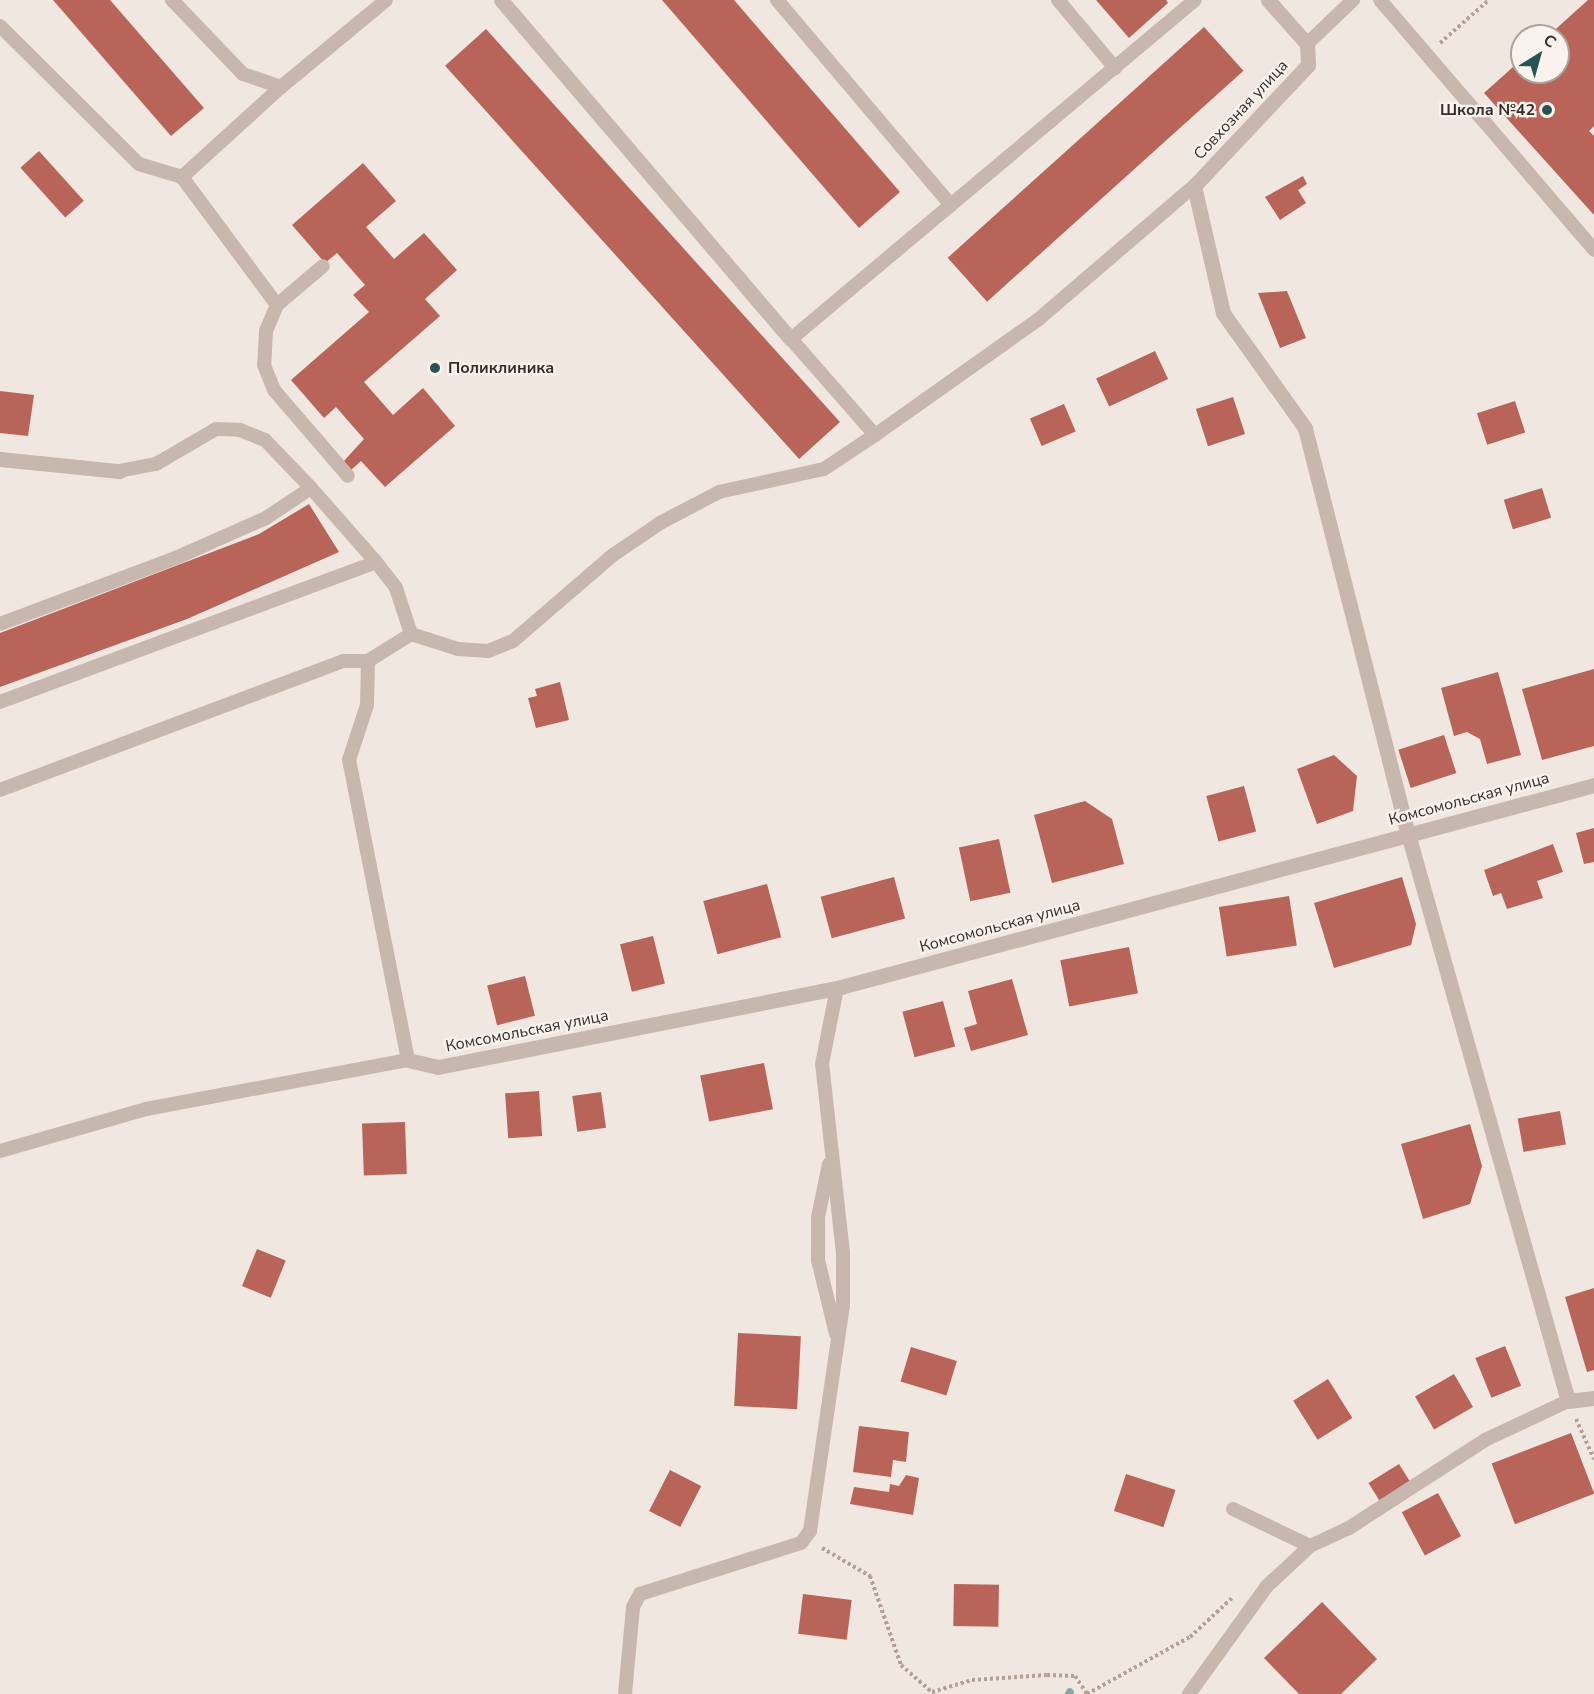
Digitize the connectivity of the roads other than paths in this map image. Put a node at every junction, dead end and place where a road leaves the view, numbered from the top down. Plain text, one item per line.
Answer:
1 (172, 0) edge
2 (386, 0) edge
3 (501, 0) edge
4 (777, 0) edge
5 (1058, 0) edge
6 (1195, 0) edge
7 (1268, 0) edge
8 (1353, 0) edge
9 (1380, 0) edge
10 (0, 26) edge
11 (1307, 45) junction
12 (1115, 68) junction
13 (281, 87) junction
14 (182, 177) junction
15 (1194, 186) junction
16 (951, 205) junction
17 (1594, 250) edge
18 (323, 267) dead end
19 (277, 305) junction
20 (791, 339) junction
21 (875, 435) junction
22 (0, 459) edge
23 (119, 471) joint
24 (348, 476) dead end
25 (311, 488) junction
26 (376, 562) junction
27 (0, 624) edge
28 (411, 634) junction
29 (368, 661) junction
30 (0, 702) edge
31 (1594, 785) edge
32 (0, 790) edge
33 (1408, 834) junction
34 (837, 988) junction
35 (408, 1059) junction
36 (0, 1151) edge
37 (832, 1151) junction
38 (838, 1342) junction
39 (1594, 1398) edge
40 (1568, 1401) junction
41 (1233, 1509) dead end
42 (1310, 1546) junction
43 (625, 1694) edge
44 (1189, 1694) edge

1 - 13 lane
2 - 13 lane
3 - 20 street
4 - 16 lane
5 - 12 lane
6 - 12 lane
7 - 11 street
8 - 11 lane
9 - 17 lane
10 - 14 lane
11 - 15 street, Совхозная улица
12 - 16 lane
13 - 14 lane
14 - 19 lane
15 - 21 lane
15 - 33 street
16 - 20 lane
18 - 19 lane
19 - 24 lane
20 - 21 lane
21 - 28 lane
22 - 23 street
23 - 25 lane
25 - 26 lane
25 - 27 lane
26 - 28 lane
26 - 30 lane
28 - 29 lane
29 - 32 lane
29 - 35 lane
31 - 33 street, Комсомольская улица
33 - 34 street, Комсомольская улица
33 - 40 street
34 - 35 street, Комсомольская улица
34 - 37 lane
35 - 36 lane
37 - 38 lane
37 - 38 lane
38 - 43 lane
39 - 40 street
40 - 42 lane
41 - 42 lane
42 - 44 lane

